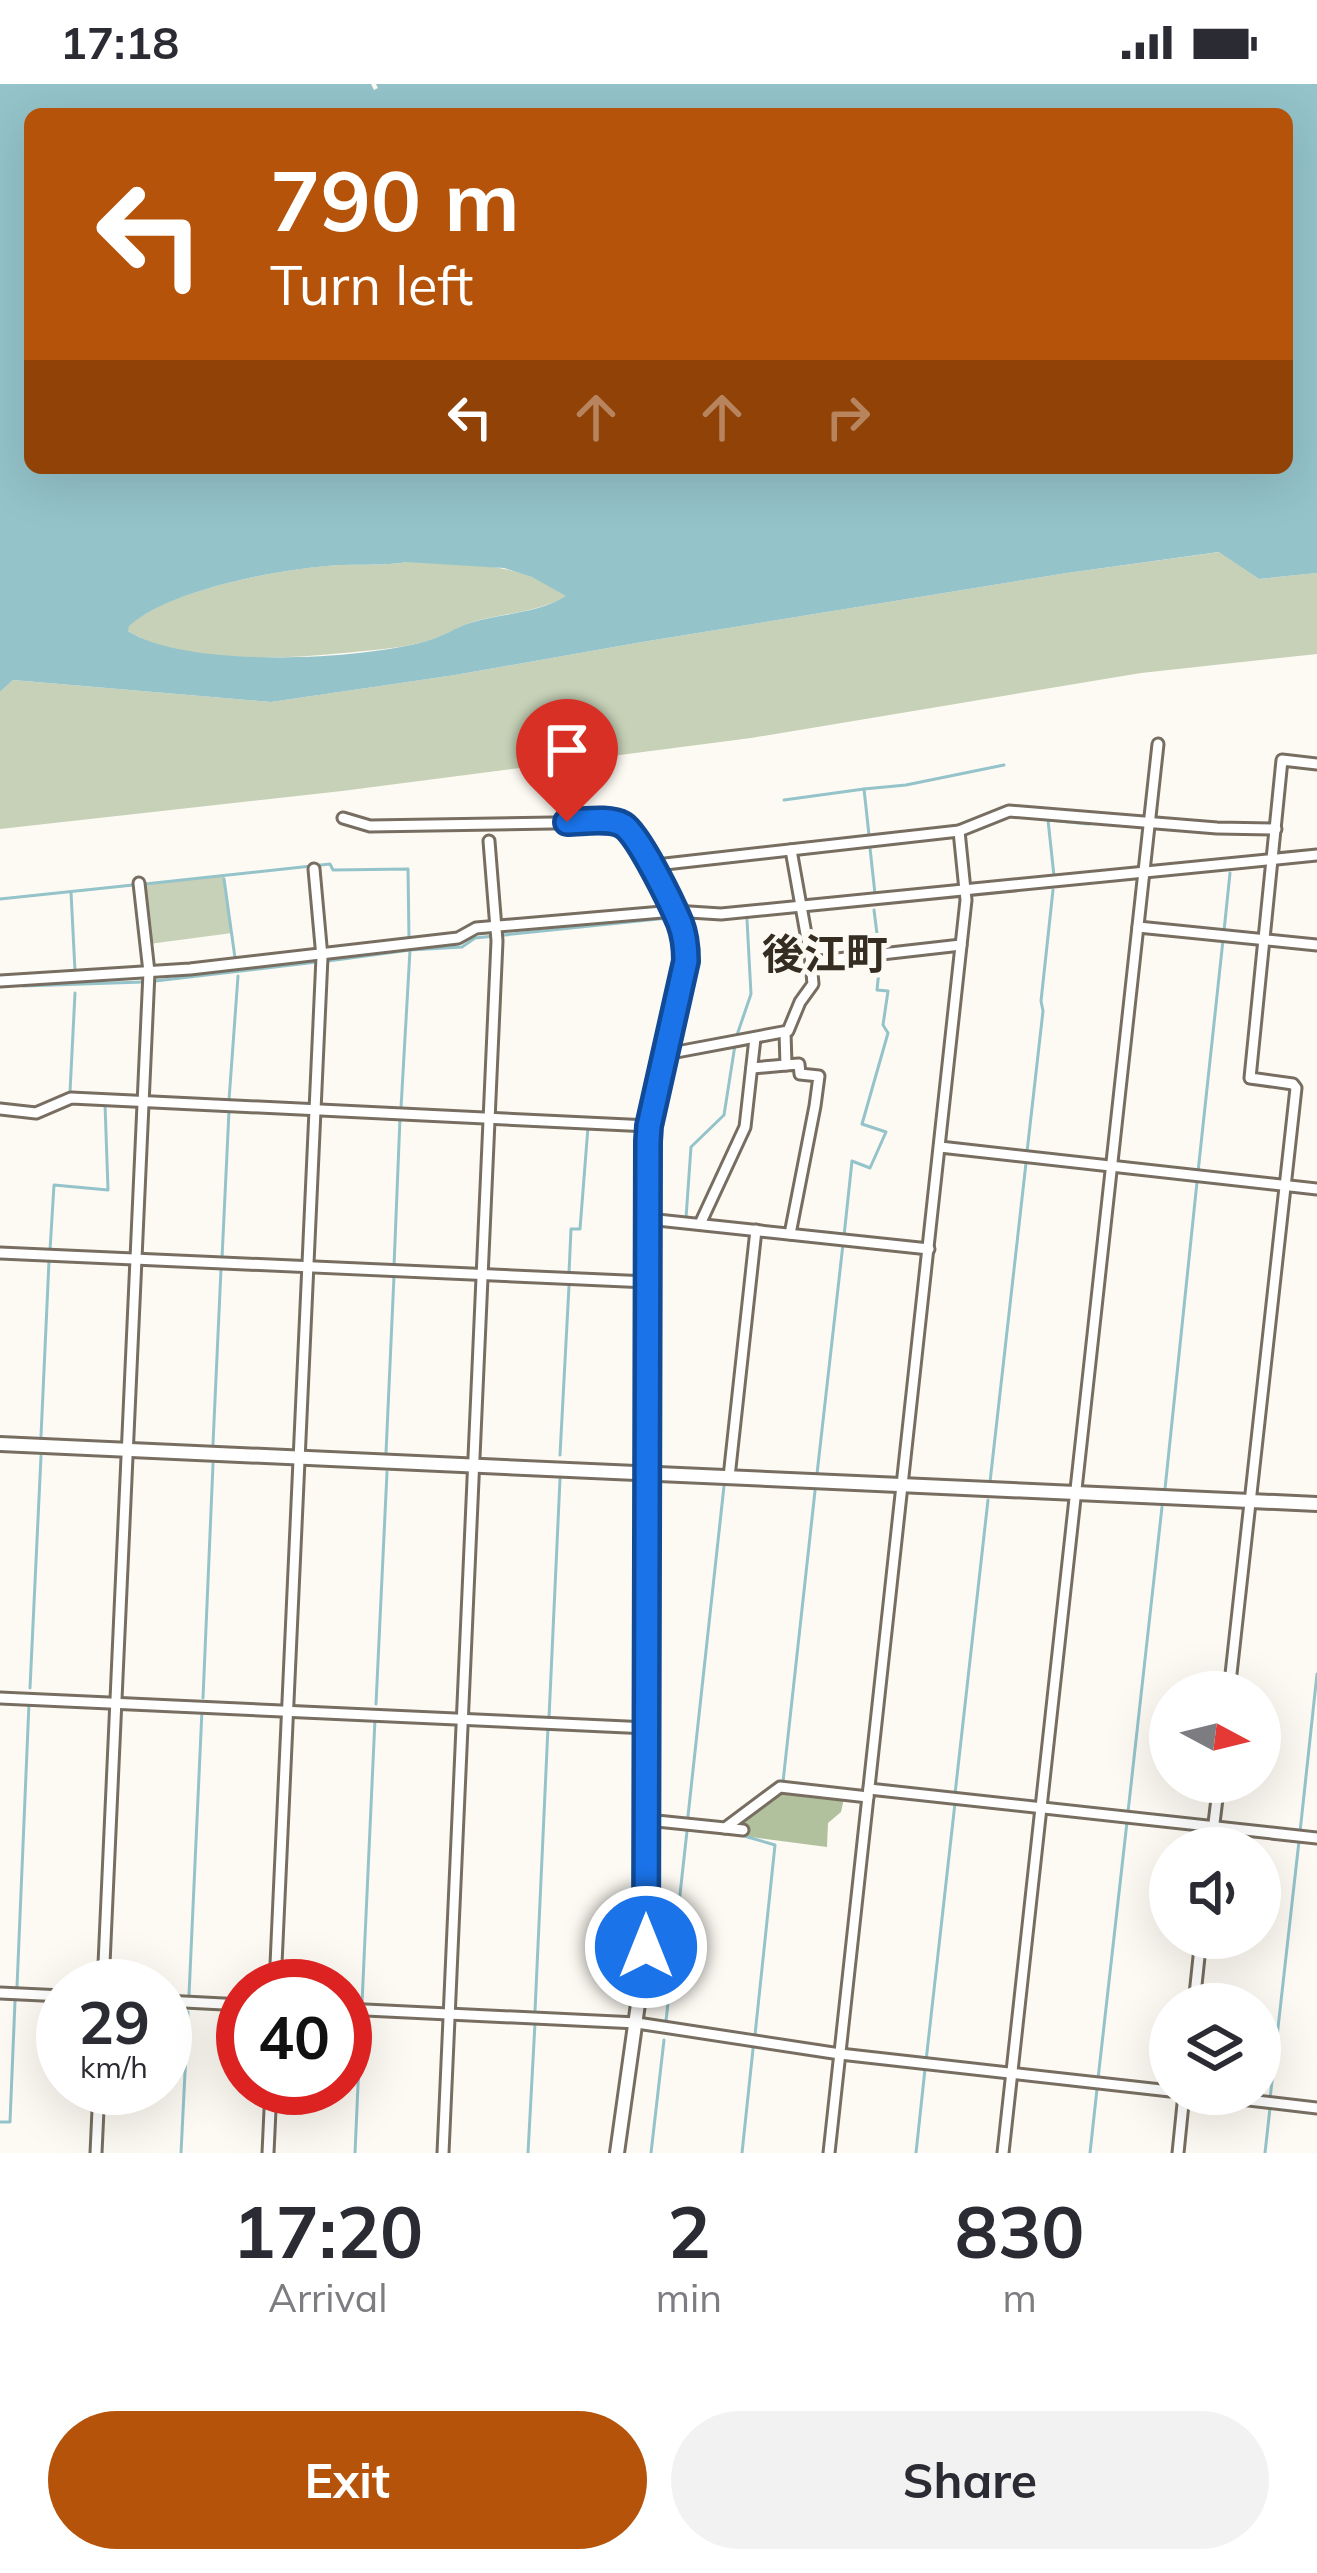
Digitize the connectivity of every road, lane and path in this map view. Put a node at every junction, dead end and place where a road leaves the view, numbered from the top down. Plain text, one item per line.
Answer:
1 (1158, 744) dead end
2 (1317, 764) edge
3 (343, 818) dead end
4 (1149, 822) junction
5 (1276, 829) junction
6 (959, 831) junction
7 (490, 841) dead end
8 (791, 850) junction
9 (1317, 855) edge
10 (1274, 859) junction
11 (652, 868) junction
12 (314, 869) dead end
13 (1144, 872) junction
14 (139, 883) dead end
15 (966, 888) junction
16 (803, 905) junction
17 (674, 911) junction
18 (1138, 926) junction
19 (497, 932) junction
20 (1265, 939) junction
21 (961, 945) junction
22 (1317, 945) edge
23 (322, 952) junction
24 (812, 962) junction
25 (149, 972) junction
26 (0, 981) edge
27 (784, 1032) junction
28 (755, 1038) junction
29 (666, 1054) junction
30 (786, 1065) junction
31 (752, 1068) junction
32 (143, 1101) junction
33 (0, 1109) edge
34 (315, 1110) junction
35 (489, 1118) junction
36 (649, 1126) junction
37 (940, 1147) junction
38 (1112, 1167) junction
39 (1284, 1186) junction
40 (1317, 1189) edge
41 (648, 1219) junction
42 (700, 1224) junction
43 (756, 1230) junction
44 (790, 1234) junction
45 (928, 1249) junction
46 (0, 1253) edge
47 (136, 1259) junction
48 (309, 1268) junction
49 (481, 1276) junction
50 (648, 1282) junction
51 (648, 1406) joint
52 (0, 1444) edge
53 (128, 1450) junction
54 (300, 1458) junction
55 (472, 1466) junction
56 (646, 1473) junction
57 (729, 1478) junction
58 (903, 1486) junction
59 (1075, 1495) junction
60 (1250, 1502) junction
61 (1317, 1504) edge
62 (1231, 1671) edge
63 (0, 1698) edge
64 (116, 1703) junction
65 (289, 1707) junction
66 (461, 1719) junction
67 (648, 1728) junction
68 (869, 1793) junction
69 (1217, 1803) edge
70 (1042, 1808) junction
71 (647, 1820) junction
72 (1214, 1827) joint
73 (725, 1828) junction
74 (743, 1830) dead end
75 (1281, 1834) edge
76 (1317, 1838) edge
77 (104, 1959) edge
78 (276, 1959) edge
79 (0, 1994) edge
80 (36, 1995) edge
81 (372, 2010) edge
82 (449, 2014) junction
83 (637, 2023) junction
84 (840, 2054) junction
85 (1012, 2074) junction
86 (1149, 2089) edge
87 (1281, 2104) edge
88 (1317, 2108) edge
89 (98, 2115) edge
90 (270, 2115) edge
91 (1182, 2115) edge
92 (96, 2153) edge
93 (268, 2153) edge
94 (443, 2153) edge
95 (617, 2153) edge
96 (829, 2153) edge
97 (1003, 2153) edge
98 (1178, 2153) edge

1 - 4 street
2 - 5 street
3 - 11 street
4 - 5 street
4 - 6 street
4 - 13 street
5 - 10 street
6 - 8 street
6 - 15 street
7 - 19 street
8 - 11 street
8 - 16 street
9 - 10 street
10 - 13 street
10 - 20 street
11 - 17 street
12 - 23 street
13 - 15 street
13 - 18 street
14 - 25 street
15 - 16 street
15 - 21 street
16 - 17 street
16 - 24 street
17 - 19 street
17 - 29 street
18 - 20 street
18 - 38 street
19 - 23 street
19 - 35 street
20 - 22 street
20 - 39 street
21 - 24 street
21 - 37 street
23 - 25 street
23 - 34 street
24 - 27 street
25 - 26 street
25 - 32 street
27 - 28 street
27 - 30 street
28 - 29 street
28 - 31 street
29 - 36 street
30 - 31 street
30 - 44 street
31 - 42 street
32 - 33 street
32 - 34 street
32 - 47 street
34 - 35 street
34 - 48 street
35 - 36 street
35 - 49 street
36 - 41 street
37 - 38 street
37 - 45 street
38 - 39 street
38 - 59 street
39 - 40 street
39 - 60 street
41 - 42 street
41 - 50 street
42 - 43 street
43 - 44 street
43 - 57 street
44 - 45 street
45 - 58 street
46 - 47 street
47 - 48 street
47 - 53 street
48 - 49 street
48 - 54 street
49 - 50 street
49 - 55 street
50 - 51 street
51 - 56 street
52 - 53 street
53 - 54 street
53 - 64 street
54 - 55 street
54 - 65 street
55 - 56 street
55 - 66 street
56 - 57 street
56 - 67 street
57 - 58 street
58 - 59 street
58 - 68 street
59 - 60 street
59 - 70 street
60 - 61 street
60 - 62 street
63 - 64 street
64 - 65 street
64 - 77 street
65 - 66 street
65 - 78 street
66 - 67 street
66 - 82 street
67 - 71 street
68 - 70 street
68 - 73 street
68 - 84 street
69 - 72 street
70 - 72 street
70 - 85 street
71 - 73 street
71 - 83 street
73 - 74 street
75 - 76 street
79 - 80 street
81 - 82 street
82 - 83 street
82 - 94 street
83 - 84 street
83 - 95 street
84 - 85 street
84 - 96 street
85 - 86 street
85 - 97 street
87 - 88 street
89 - 92 street
90 - 93 street
91 - 98 street

